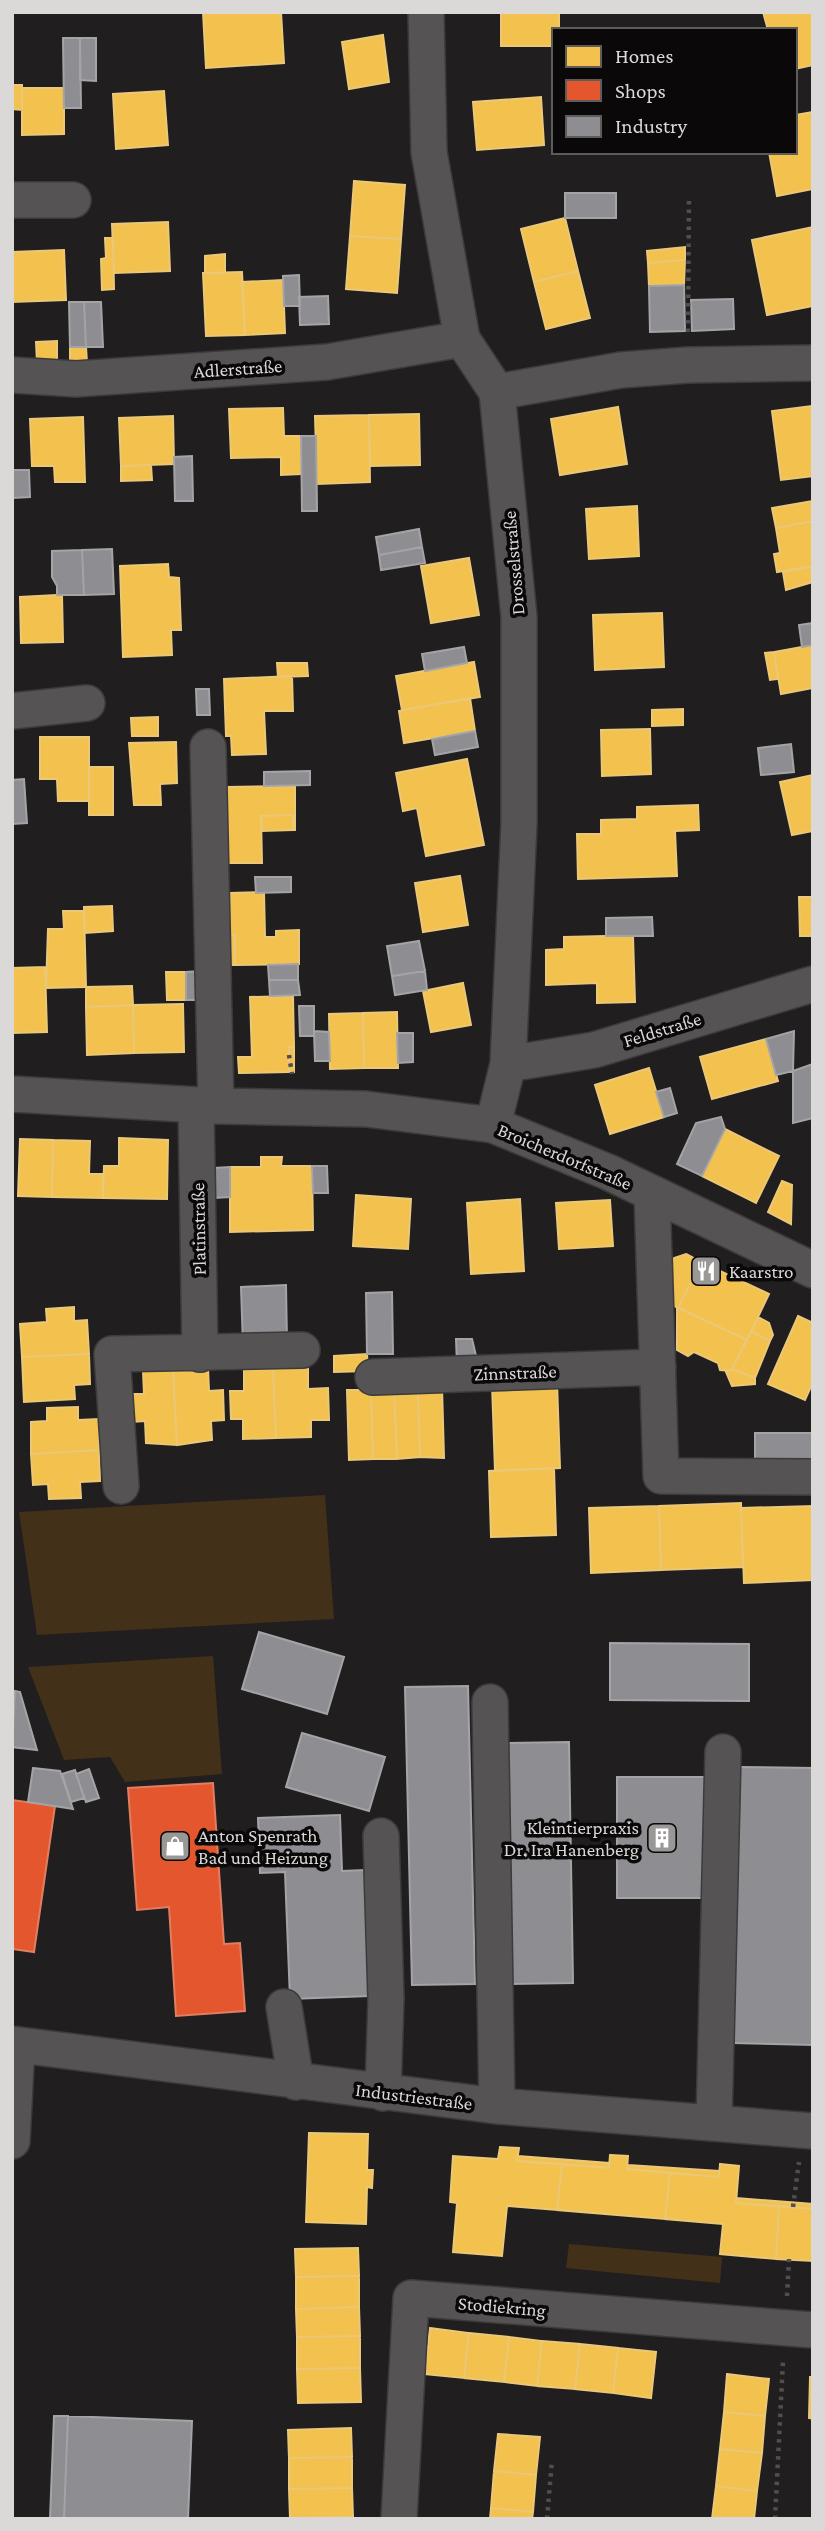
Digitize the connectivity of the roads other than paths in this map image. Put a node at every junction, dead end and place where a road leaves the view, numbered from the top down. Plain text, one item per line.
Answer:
1 (426, 12) edge
2 (12, 200) edge
3 (73, 200) dead end
4 (462, 339) junction
5 (813, 363) edge
6 (12, 375) edge
7 (497, 392) junction
8 (87, 703) dead end
9 (12, 711) edge
10 (208, 747) dead end
11 (813, 984) edge
12 (508, 1064) junction
13 (12, 1094) edge
14 (206, 1105) junction
15 (493, 1125) junction
16 (652, 1194) junction
17 (813, 1270) edge
18 (302, 1350) dead end
19 (200, 1354) junction
20 (658, 1367) junction
21 (373, 1377) dead end
22 (813, 1477) edge
23 (121, 1486) dead end
24 (490, 1702) dead end
25 (723, 1752) dead end
26 (381, 1836) dead end
27 (284, 2007) dead end
28 (14, 2045) edge
29 (296, 2082) junction
30 (383, 2093) junction
31 (498, 2106) junction
32 (714, 2123) junction
33 (808, 2130) edge
34 (12, 2141) edge
35 (799, 2330) edge
36 (399, 2519) edge

1 - 4 street, Drosselstraße
2 - 3 street
4 - 6 street, Adlerstraße
4 - 7 street, Drosselstraße
5 - 7 street
7 - 12 street, Drosselstraße
8 - 9 street
10 - 14 street
11 - 12 street, Feldstraße
12 - 15 street, Drosselstraße
13 - 14 street, Broicherdorfstraße
14 - 15 street, Broicherdorfstraße
14 - 19 street, Platinstraße
15 - 16 street, Broicherdorfstraße
16 - 17 street, Broicherdorfstraße
16 - 20 street
18 - 19 street
19 - 23 street
20 - 21 street, Zinnstraße
20 - 22 street
24 - 31 street
25 - 32 street
26 - 30 street
27 - 29 street
28 - 29 street, Industriestraße
28 - 34 street, Industriestraße
29 - 30 street, Industriestraße
30 - 31 street, Industriestraße
31 - 32 street, Industriestraße
32 - 33 street, Industriestraße
35 - 36 street, Stodiekring

